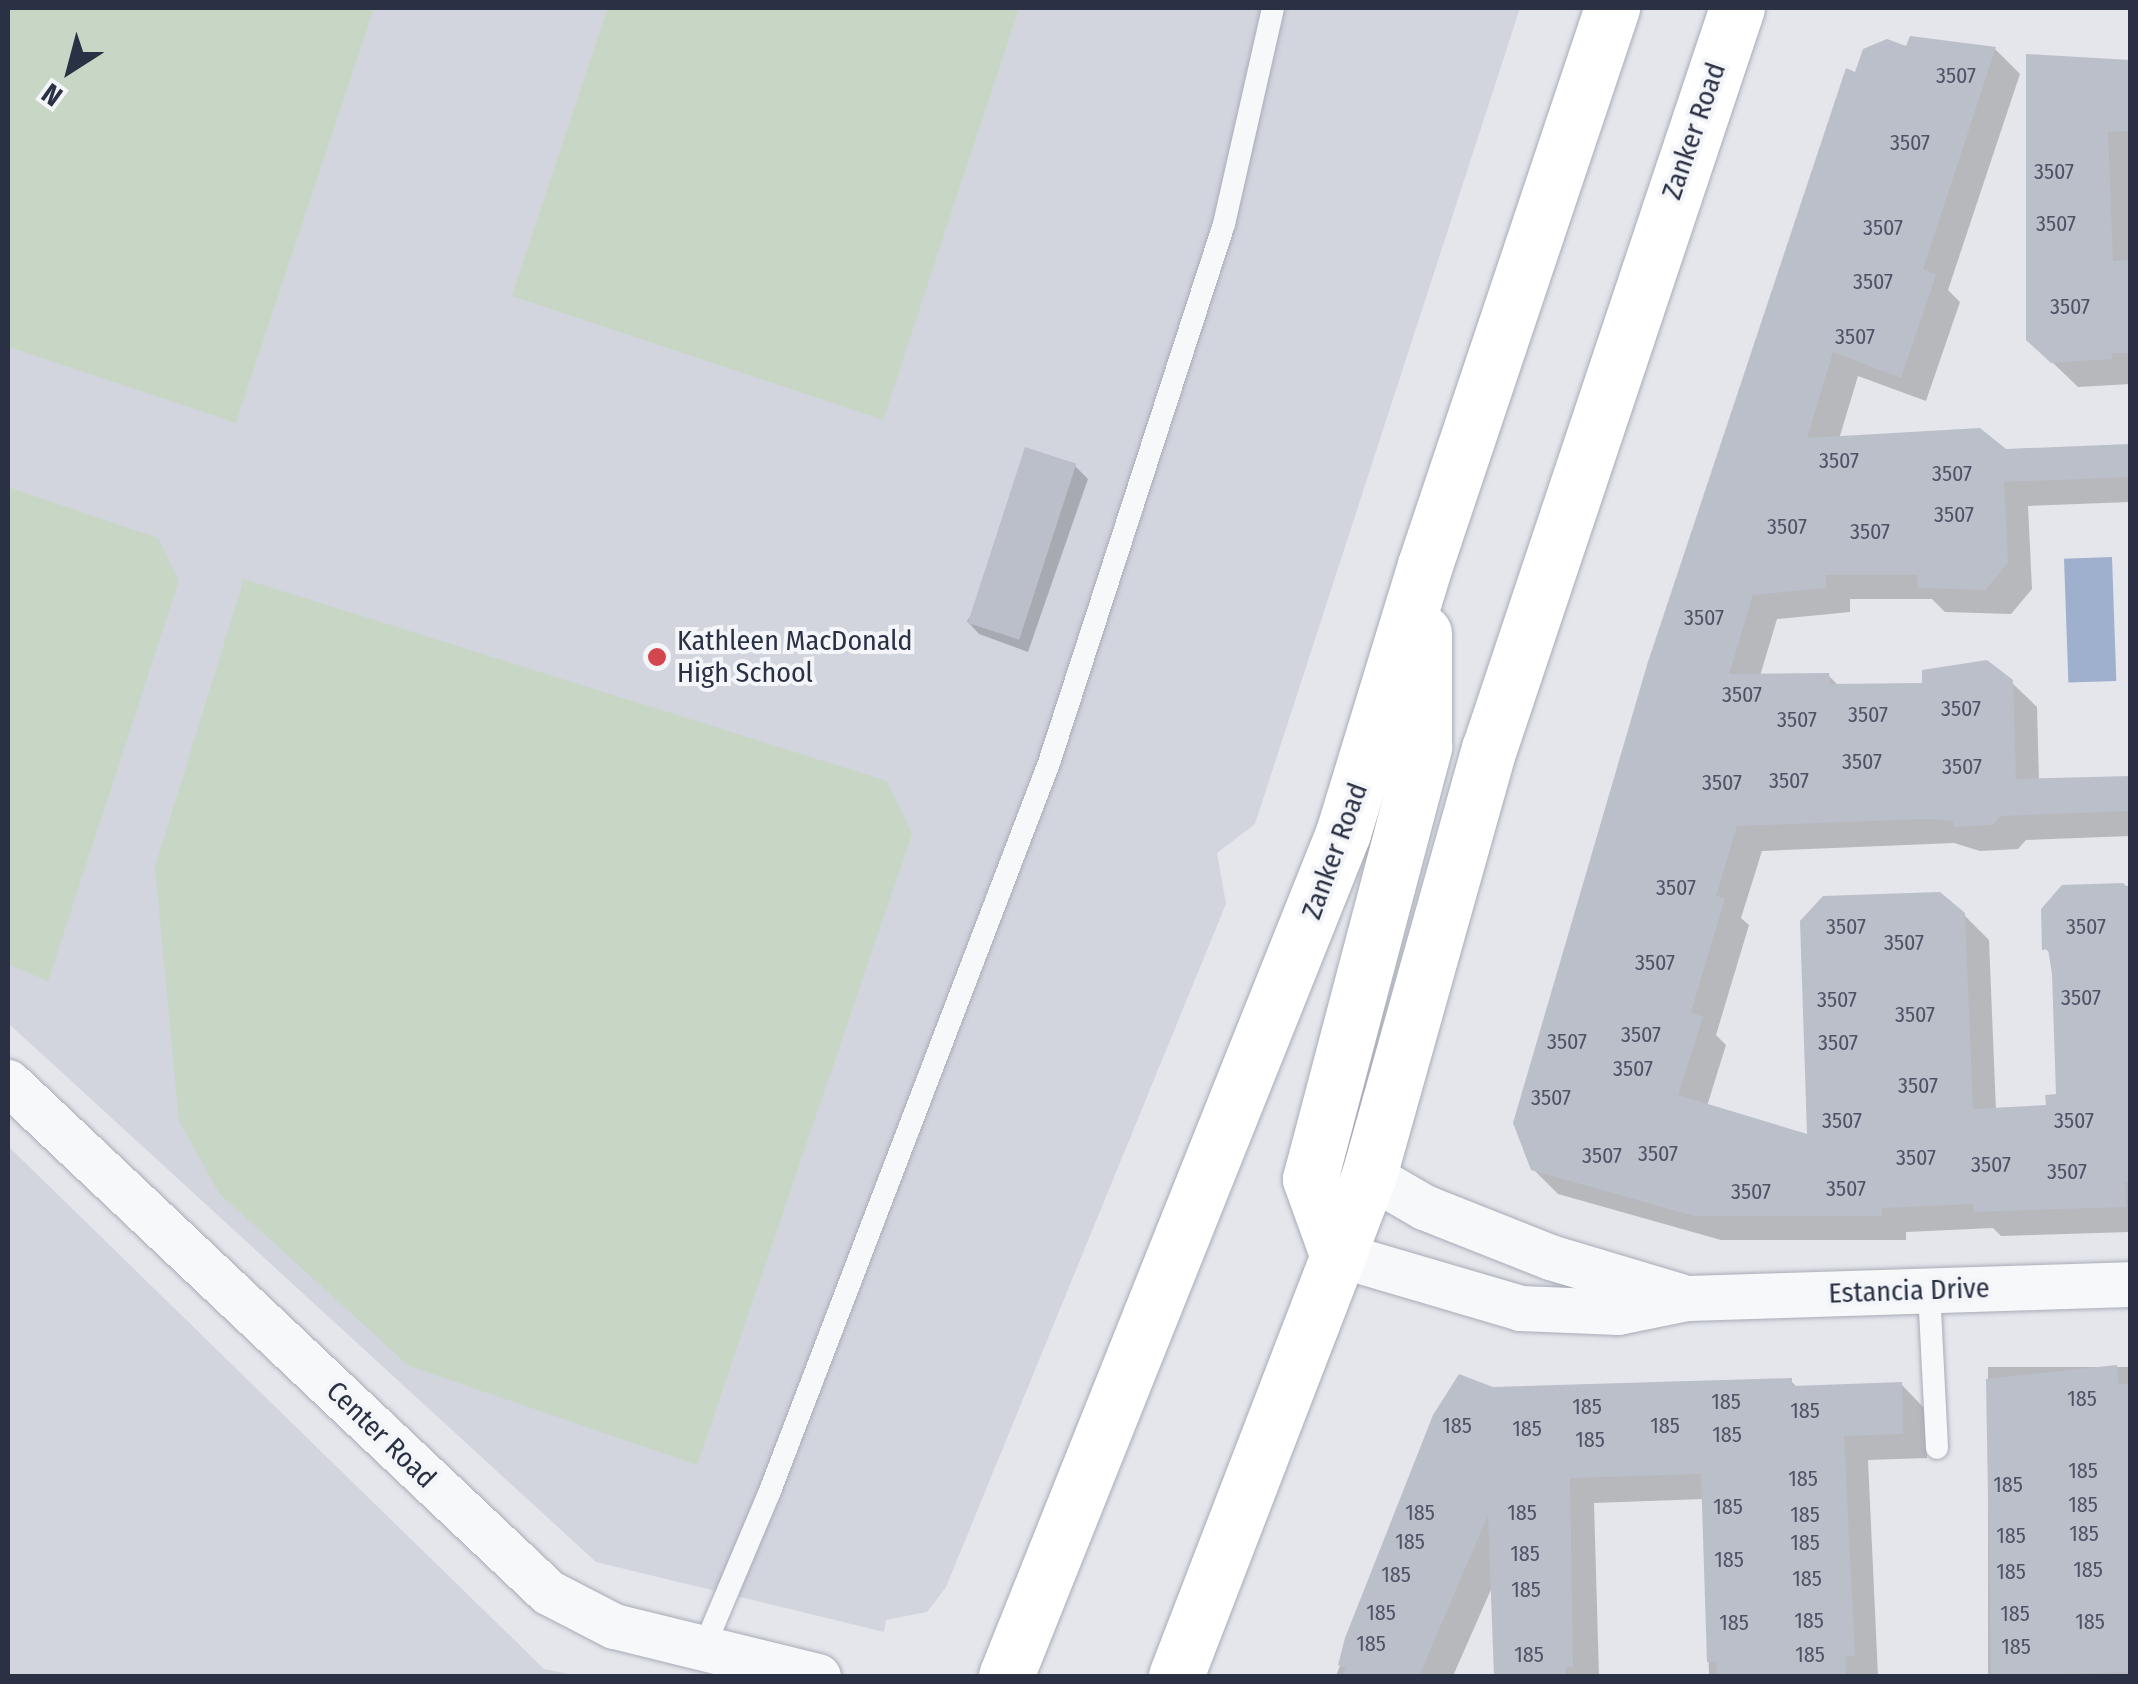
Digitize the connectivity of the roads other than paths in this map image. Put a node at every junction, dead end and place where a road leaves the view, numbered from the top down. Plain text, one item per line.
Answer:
1 (1273, 8) edge
2 (1612, 8) edge
3 (1737, 8) edge
4 (1425, 564) junction
5 (8, 1082) edge
6 (1369, 1175) junction
7 (1337, 1254) junction
8 (2130, 1284) edge
9 (1929, 1290) junction
10 (1687, 1298) junction
11 (1937, 1448) dead end
12 (702, 1652) junction
13 (818, 1676) edge
14 (1006, 1676) edge
15 (1176, 1676) edge

1 - 12 lane
2 - 4 main road, Zanker Road
3 - 6 main road, Zanker Road
4 - 7 main road
4 - 14 main road, Zanker Road
5 - 12 street, Center Road
6 - 7 main road, Zanker Road
6 - 10 street, Estancia Drive
7 - 10 street, Estancia Drive
7 - 15 main road, Zanker Road
8 - 9 street, Estancia Drive
9 - 10 street, Estancia Drive
9 - 11 lane
12 - 13 street, Center Road

